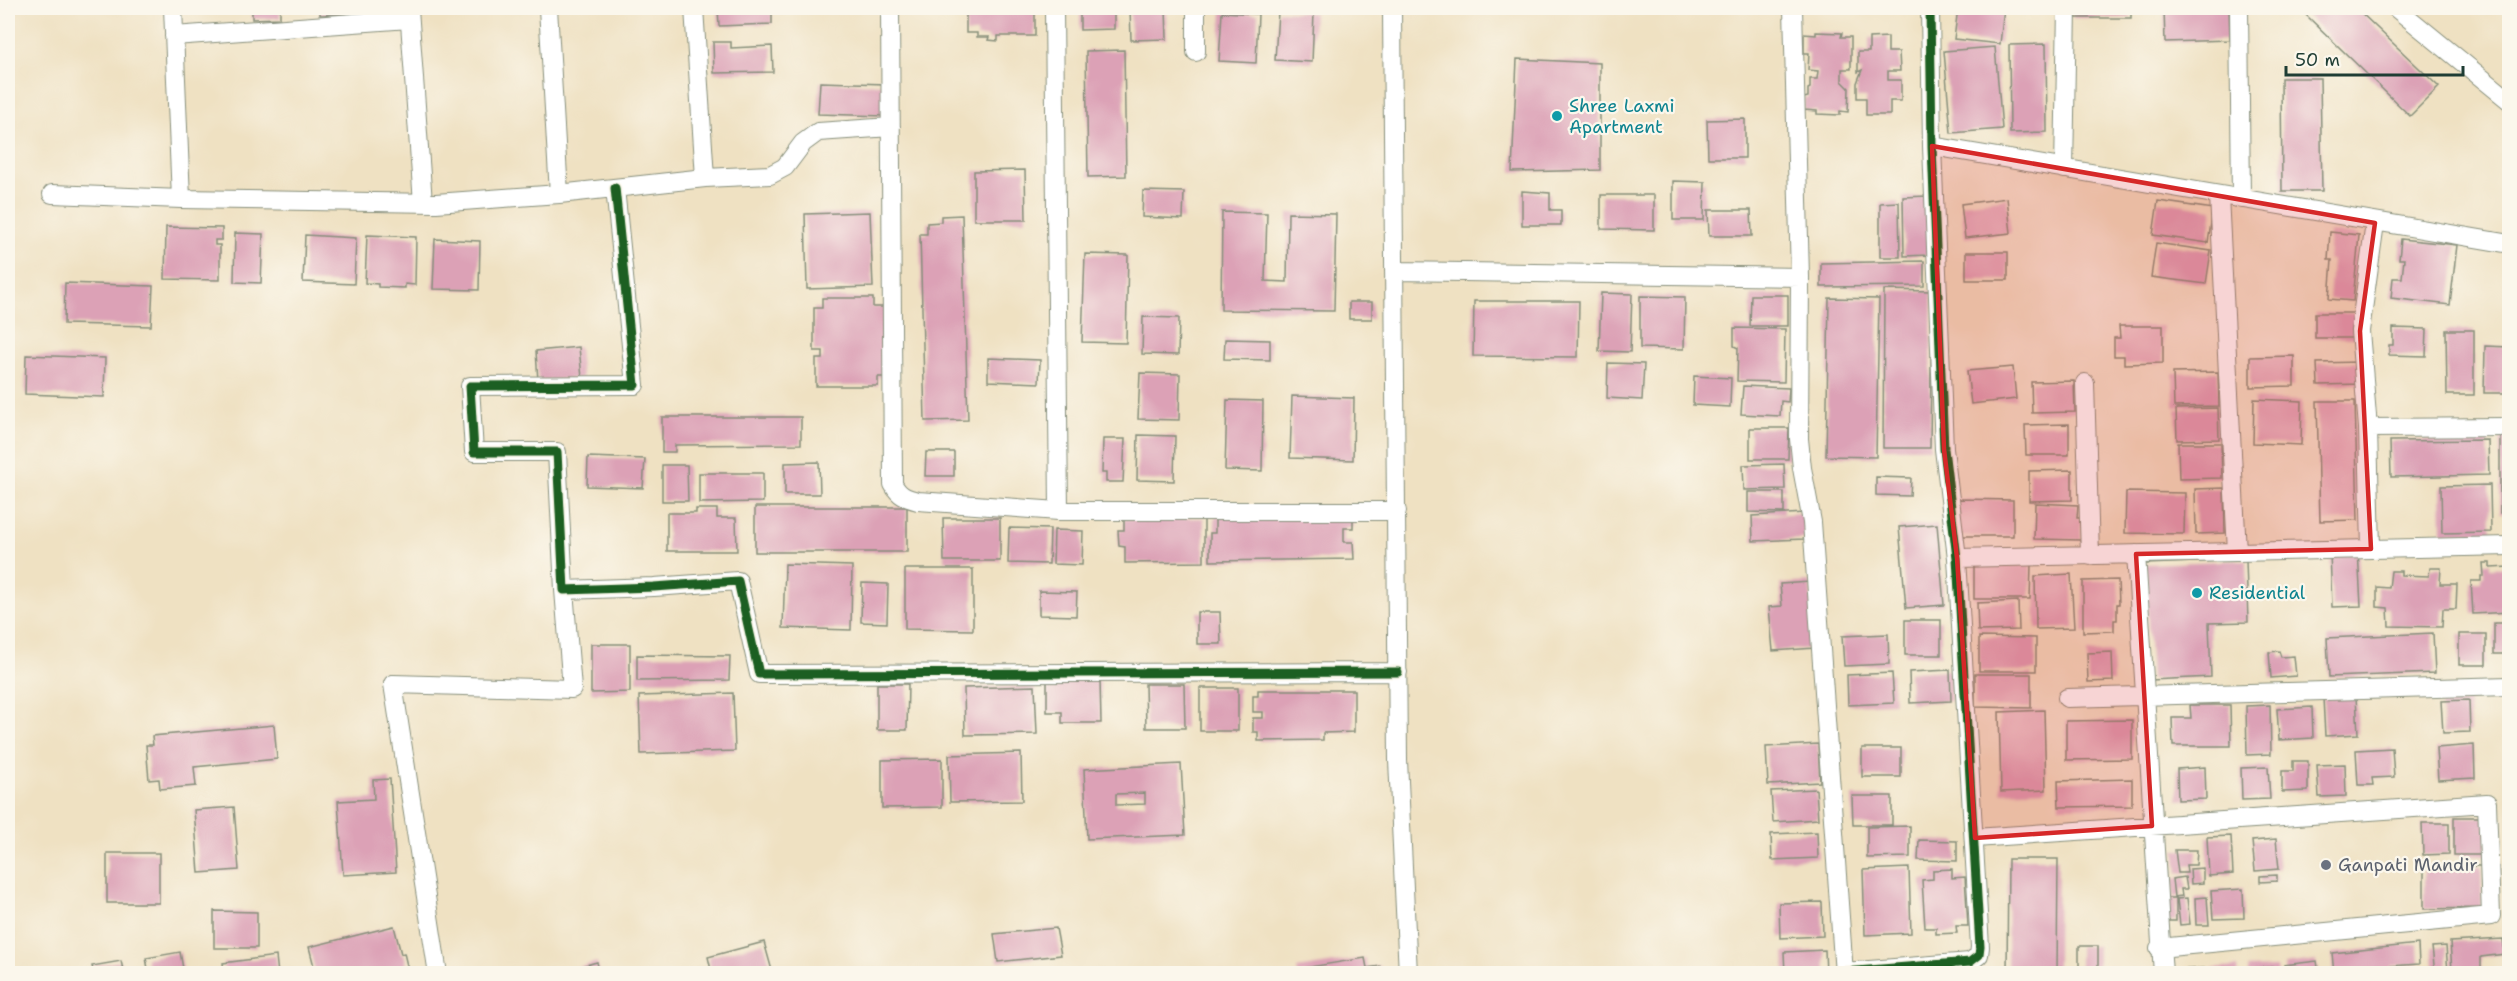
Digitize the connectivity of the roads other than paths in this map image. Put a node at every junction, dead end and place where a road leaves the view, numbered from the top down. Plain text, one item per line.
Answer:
1 (173, 8) edge
2 (548, 8) edge
3 (694, 8) edge
4 (890, 8) edge
5 (1054, 8) edge
6 (1196, 8) edge
7 (1392, 8) edge
8 (1793, 8) edge
9 (1930, 8) edge
10 (2067, 8) edge
11 (2240, 8) edge
12 (2396, 8) edge
13 (409, 14) edge
14 (174, 36) junction
15 (1196, 52) dead end
16 (2510, 101) edge
17 (891, 127) junction
18 (1932, 146) junction
19 (2064, 169) junction
20 (705, 178) junction
21 (615, 188) junction
22 (52, 194) dead end
23 (559, 194) junction
24 (2219, 196) junction
25 (181, 199) junction
26 (2241, 200) junction
27 (423, 203) junction
28 (2375, 223) junction
29 (2510, 244) edge
30 (1394, 271) junction
31 (1800, 277) junction
32 (2085, 383) dead end
33 (2510, 427) edge
34 (2368, 429) junction
35 (1059, 511) junction
36 (1397, 511) junction
37 (2510, 546) edge
38 (2371, 549) junction
39 (2236, 552) junction
40 (2136, 554) junction
41 (2090, 556) junction
42 (1957, 558) junction
43 (564, 590) junction
44 (1398, 672) junction
45 (2510, 686) edge
46 (2145, 697) junction
47 (2067, 698) dead end
48 (2152, 826) junction
49 (1975, 838) junction
50 (2159, 948) junction
51 (1844, 973) edge
52 (438, 974) edge
53 (1408, 974) edge
54 (2163, 974) edge

1 - 14 street
2 - 23 street
3 - 20 street
4 - 17 street
5 - 35 street
6 - 15 street
7 - 30 street
8 - 31 street
9 - 18 street
10 - 19 street
11 - 26 street
12 - 16 street
13 - 14 street
13 - 27 street
14 - 25 street
17 - 20 street
17 - 35 street
18 - 19 street
18 - 42 street
19 - 24 street
20 - 21 street
21 - 23 street
21 - 43 street
22 - 25 street
23 - 27 street
24 - 26 street
24 - 39 street
25 - 27 street
26 - 28 street
28 - 29 street
28 - 34 street
30 - 31 street
30 - 36 street
31 - 51 street
32 - 41 street
33 - 34 street
34 - 38 street
35 - 36 street
36 - 44 street
37 - 38 street
38 - 39 street
39 - 40 street
40 - 41 street
40 - 46 street
41 - 42 street
42 - 49 street
43 - 44 street
43 - 52 street
44 - 53 street
45 - 46 street
46 - 47 street
46 - 48 street
48 - 49 street
48 - 50 street
48 - 50 street
49 - 51 street
50 - 54 street

